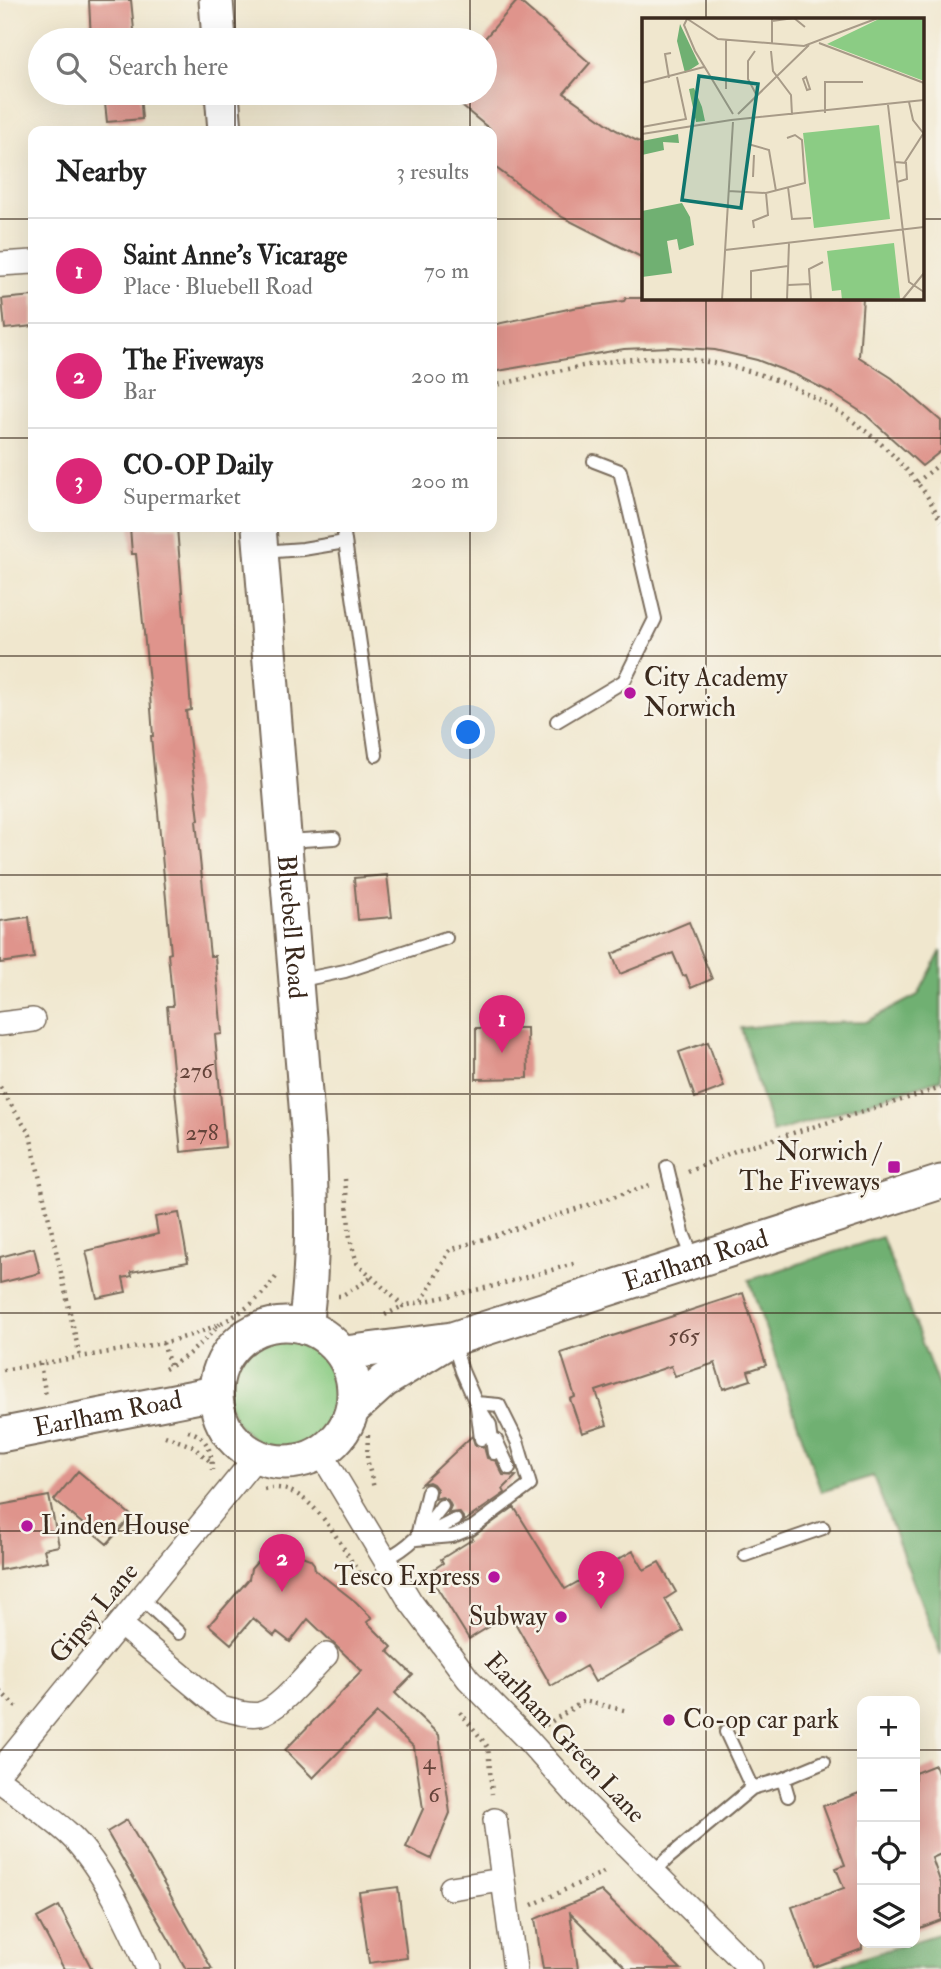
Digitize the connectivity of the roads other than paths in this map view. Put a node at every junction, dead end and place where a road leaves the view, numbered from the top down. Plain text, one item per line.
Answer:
1 (216, 0) edge
2 (218, 28) edge
3 (223, 105) edge
4 (225, 126) edge
5 (28, 262) edge
6 (0, 264) edge
7 (594, 461) dead end
8 (344, 532) edge
9 (260, 539) edge
10 (345, 542) junction
11 (557, 721) dead end
12 (376, 755) dead end
13 (334, 838) dead end
14 (284, 841) junction
15 (446, 938) dead end
16 (296, 981) junction
17 (33, 1020) dead end
18 (0, 1024) edge
19 (667, 1167) dead end
20 (941, 1182) edge
21 (694, 1261) junction
22 (305, 1327) junction
23 (452, 1339) junction
24 (345, 1353) junction
25 (215, 1393) junction
26 (476, 1403) junction
27 (361, 1420) junction
28 (490, 1425) junction
29 (0, 1435) edge
30 (481, 1439) dead end
31 (321, 1453) junction
32 (495, 1453) dead end
33 (256, 1457) junction
34 (509, 1468) dead end
35 (428, 1491) dead end
36 (442, 1506) dead end
37 (455, 1520) dead end
38 (822, 1528) dead end
39 (416, 1539) junction
40 (745, 1555) dead end
41 (384, 1560) junction
42 (142, 1599) junction
43 (120, 1624) junction
44 (179, 1633) dead end
45 (326, 1655) dead end
46 (726, 1732) dead end
47 (824, 1762) dead end
48 (0, 1771) edge
49 (783, 1779) junction
50 (0, 1781) edge
51 (752, 1787) junction
52 (788, 1796) dead end
53 (495, 1820) road end
54 (654, 1872) junction
55 (502, 1880) junction
56 (451, 1888) dead end
57 (148, 1969) edge
58 (515, 1969) edge
59 (751, 1969) edge

1 - 2 main road
3 - 4 main road
5 - 6 street
7 - 11 lane
8 - 10 lane
9 - 10 lane
9 - 14 main road, Bluebell Road
10 - 12 lane
13 - 14 lane
14 - 16 main road, Bluebell Road
15 - 16 lane
16 - 22 main road, Bluebell Road
17 - 18 street
19 - 21 lane
20 - 21 main road, Earlham Road
21 - 23 main road, Earlham Road
22 - 24 main road
22 - 25 main road
23 - 24 main road, Earlham Road
23 - 26 lane
23 - 27 main road, Earlham Road
24 - 27 main road
25 - 29 main road, Earlham Road
25 - 33 main road
26 - 28 lane
26 - 30 lane
26 - 39 lane
27 - 31 main road
28 - 32 lane
28 - 34 lane
31 - 33 main road
31 - 41 street, Earlham Green Lane
33 - 42 street, Gipsy Lane
35 - 39 lane
36 - 39 lane
37 - 39 lane
38 - 40 lane
39 - 41 lane
41 - 54 street, Earlham Green Lane
42 - 43 street, Gipsy Lane
42 - 44 lane
43 - 45 street
43 - 48 street, Gipsy Lane
46 - 51 lane
47 - 49 lane
49 - 51 lane
49 - 52 lane
50 - 57 street
51 - 54 lane
53 - 55 street
54 - 59 street, Earlham Green Lane
55 - 56 street
55 - 58 street

